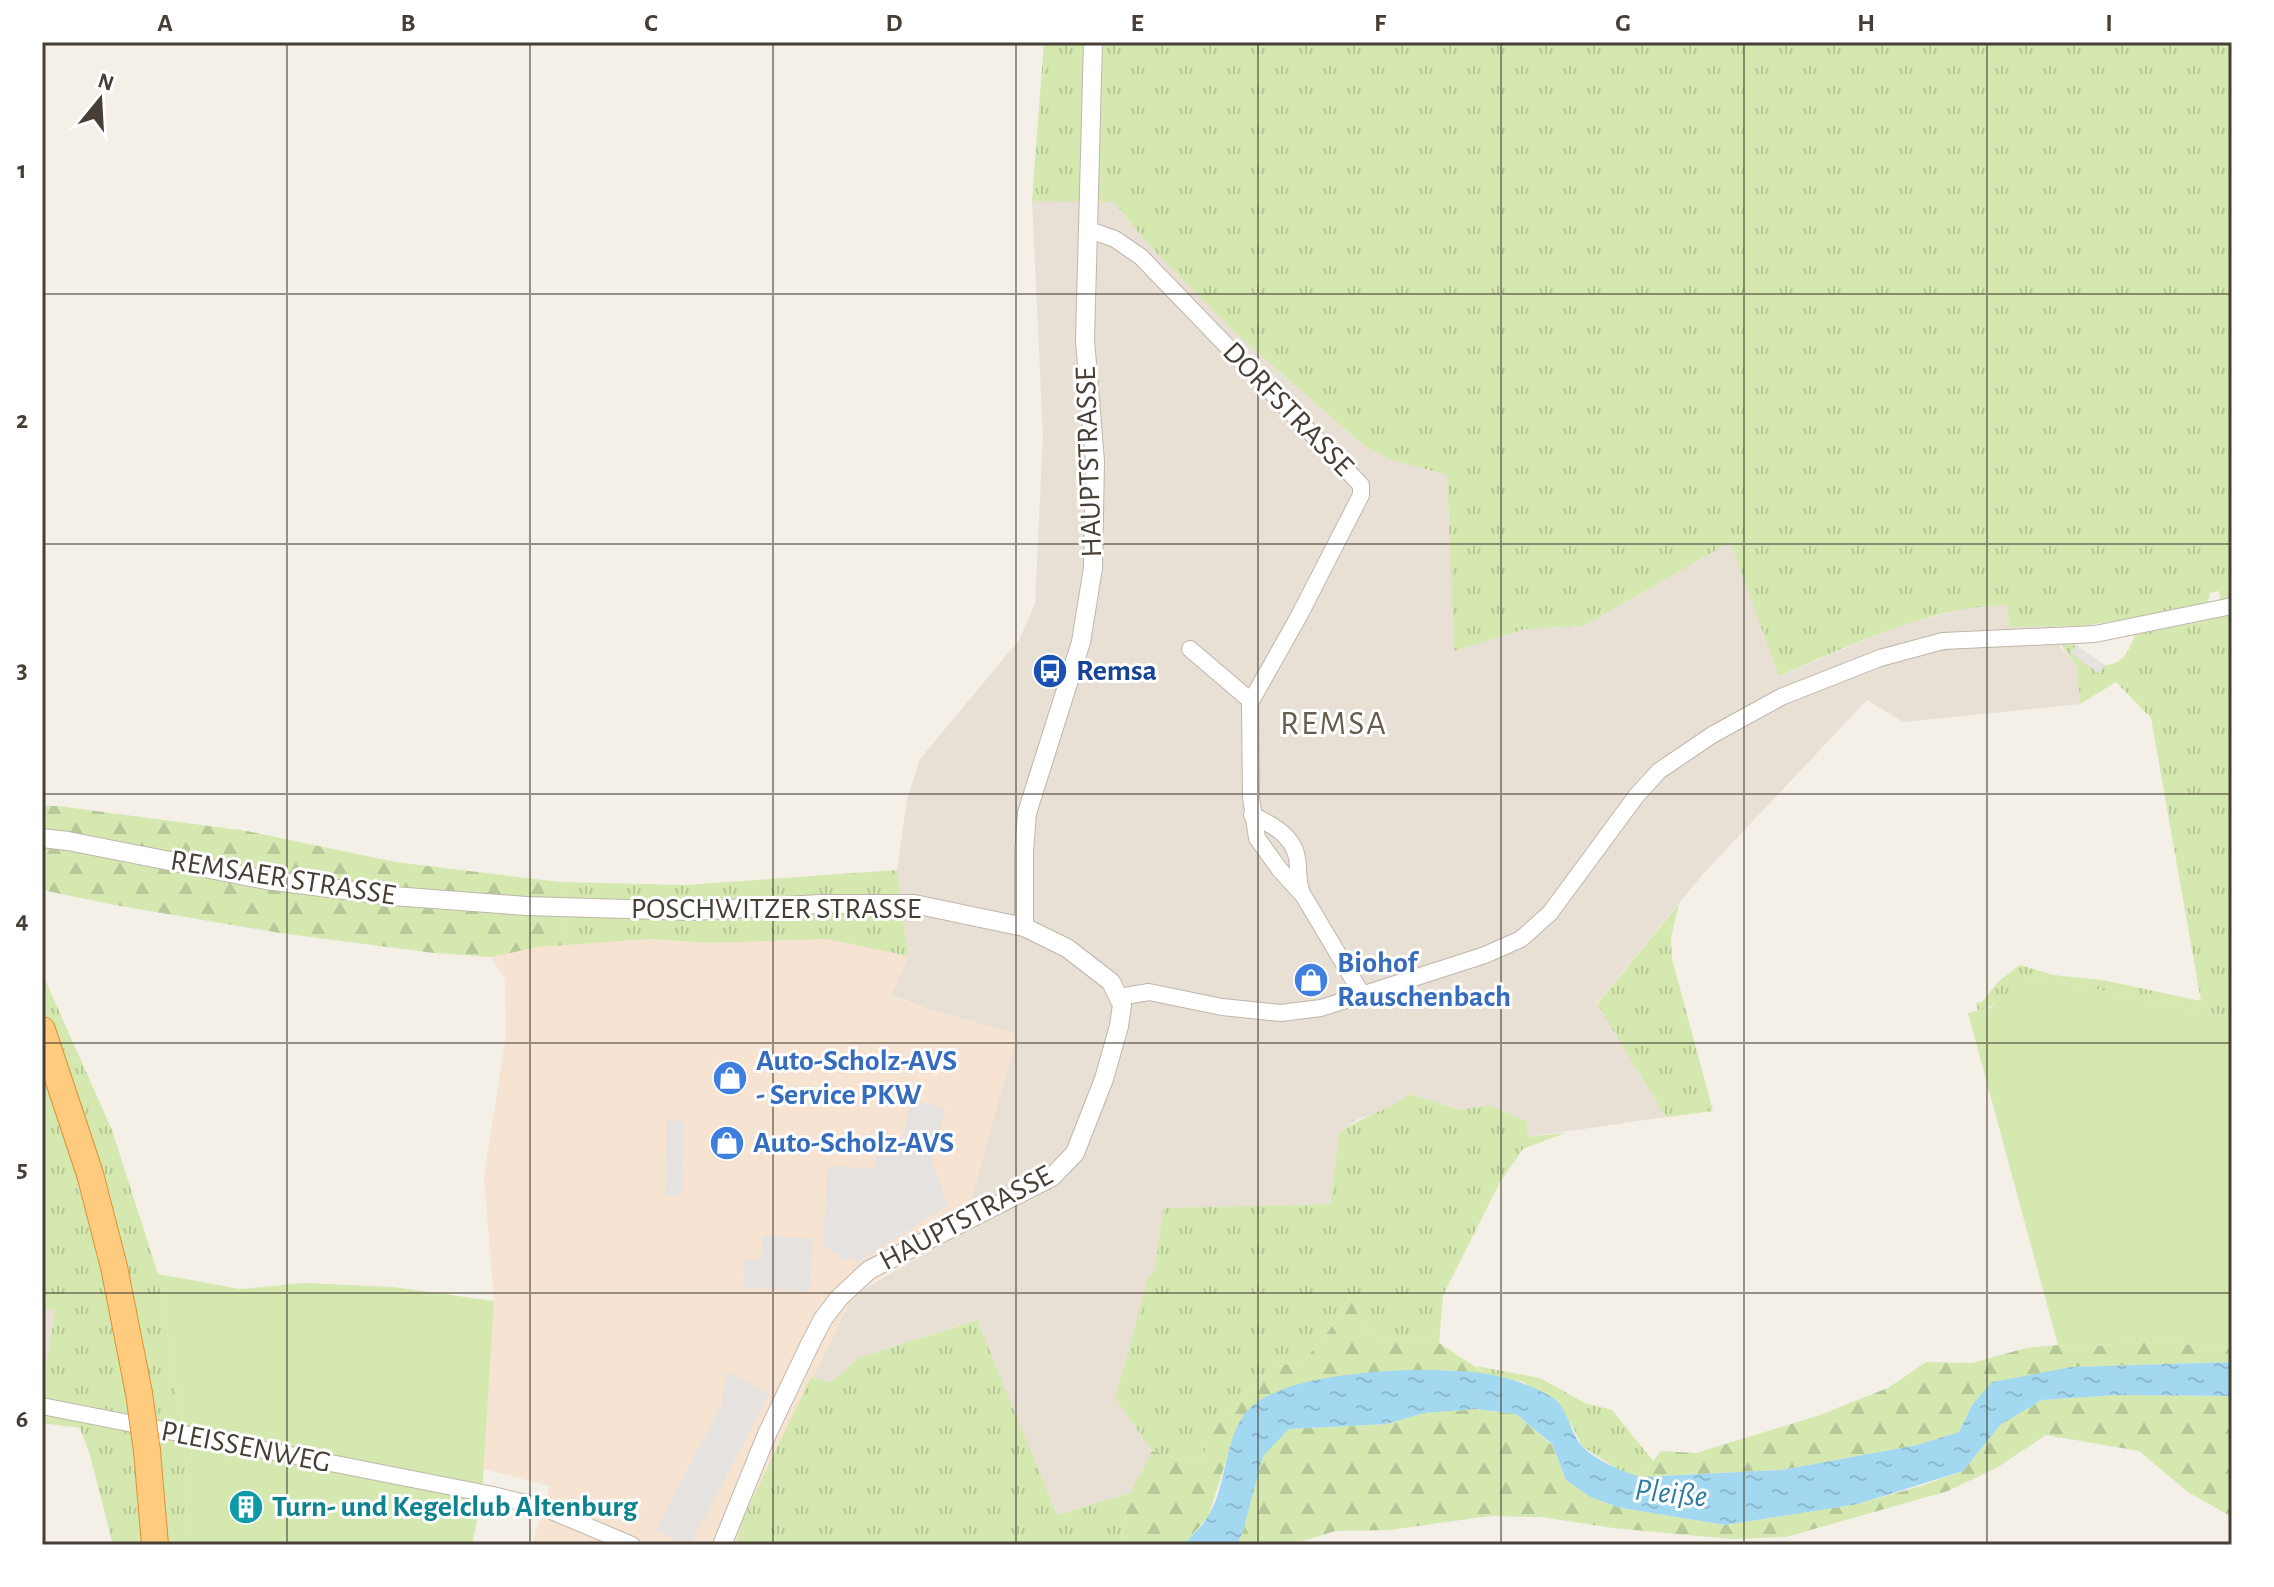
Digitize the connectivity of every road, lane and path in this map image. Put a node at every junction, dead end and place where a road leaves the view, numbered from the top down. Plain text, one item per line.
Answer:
1 (1093, 42) edge
2 (1089, 230) junction
3 (2232, 606) edge
4 (1190, 649) dead end
5 (1251, 701) junction
6 (1252, 815) junction
7 (42, 838) edge
8 (1303, 895) junction
9 (526, 906) joint
10 (1024, 927) junction
11 (1363, 996) junction
12 (1119, 997) junction
13 (42, 1030) edge
14 (42, 1406) edge
15 (155, 1545) edge
16 (632, 1545) edge
17 (722, 1545) edge

1 - 2 street, HAUPTSTRASSE
2 - 5 street, DORFSTRASSE
2 - 10 street, HAUPTSTRASSE
3 - 11 street
4 - 5 street
5 - 6 street, DORFSTRASSE
6 - 8 street, DORFSTRASSE
6 - 8 street, DORFSTRASSE
7 - 9 street, REMSAER STRASSE
8 - 11 street, DORFSTRASSE
9 - 10 street, POSCHWITZER STRASSE
10 - 12 street
11 - 12 street
12 - 17 street, HAUPTSTRASSE
13 - 15 highway, bridge
14 - 16 street, PLEISSENWEG

